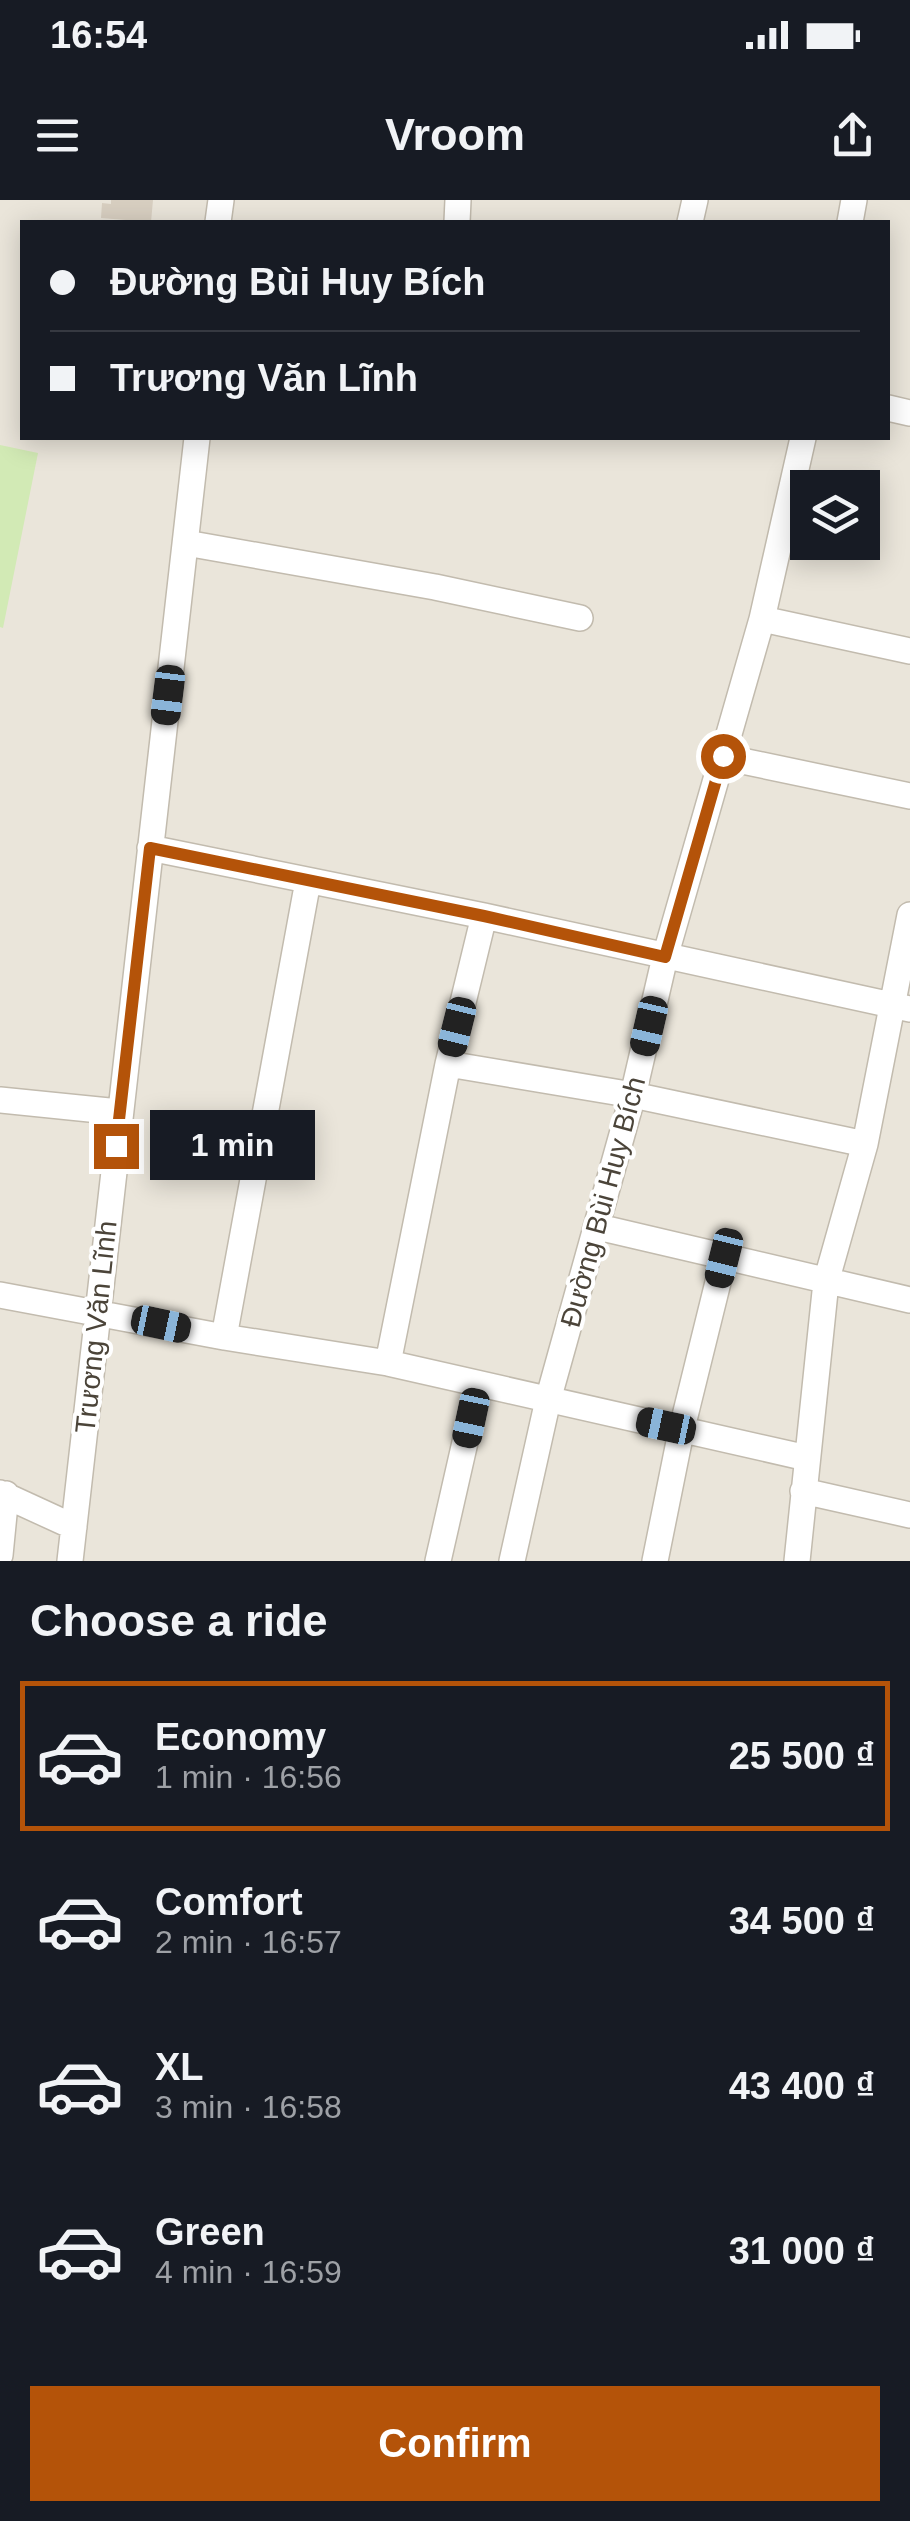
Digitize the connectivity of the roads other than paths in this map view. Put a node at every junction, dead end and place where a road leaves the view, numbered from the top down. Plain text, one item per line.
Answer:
1 (197, 440) edge
2 (803, 440) edge
3 (186, 543) junction
4 (580, 618) dead end
5 (762, 619) junction
6 (910, 651) edge
7 (723, 756) junction
8 (910, 796) edge
9 (150, 848) junction
10 (308, 881) junction
11 (910, 915) edge
12 (484, 916) junction
13 (665, 957) junction
14 (901, 1006) edge
15 (448, 1064) junction
16 (633, 1095) junction
17 (0, 1100) edge
18 (119, 1112) junction
19 (865, 1144) junction
20 (598, 1227) junction
21 (724, 1258) junction
22 (826, 1282) junction
23 (0, 1295) edge
24 (910, 1300) edge
25 (98, 1312) junction
26 (224, 1337) junction
27 (388, 1363) junction
28 (478, 1385) junction
29 (548, 1400) junction
30 (681, 1432) junction
31 (807, 1458) junction
32 (803, 1490) junction
33 (3, 1494) edge
34 (910, 1515) edge
35 (74, 1527) junction
36 (0, 1556) edge
37 (70, 1561) edge
38 (438, 1561) edge
39 (512, 1561) edge
40 (655, 1561) edge
41 (797, 1561) edge

1 - 3 street, Trương Văn Lĩnh
2 - 5 street, Đường Bùi Huy Bích
3 - 4 street
3 - 9 street, Trương Văn Lĩnh
5 - 6 street
5 - 7 street, Đường Bùi Huy Bích
7 - 8 street
7 - 13 street, Đường Bùi Huy Bích
9 - 10 street
9 - 18 street, Trương Văn Lĩnh
10 - 12 street
10 - 26 street
11 - 14 street
12 - 13 street
12 - 15 street
13 - 14 street
13 - 16 street, Đường Bùi Huy Bích
14 - 19 street
15 - 16 street
15 - 27 street
16 - 19 street
16 - 20 street, Đường Bùi Huy Bích
17 - 18 street
18 - 25 street, Trương Văn Lĩnh
19 - 22 street
20 - 21 street
20 - 29 street, Đường Bùi Huy Bích
21 - 22 street
21 - 30 street
22 - 24 street
22 - 31 street
23 - 25 street
25 - 26 street
25 - 35 street, Trương Văn Lĩnh
26 - 27 street
27 - 28 street
28 - 29 street
28 - 38 street
29 - 30 street
29 - 39 street, Đường Bùi Huy Bích
30 - 31 street
30 - 40 street
31 - 32 street
32 - 34 street
32 - 41 street
33 - 35 street
33 - 36 street
35 - 37 street, Trương Văn Lĩnh

